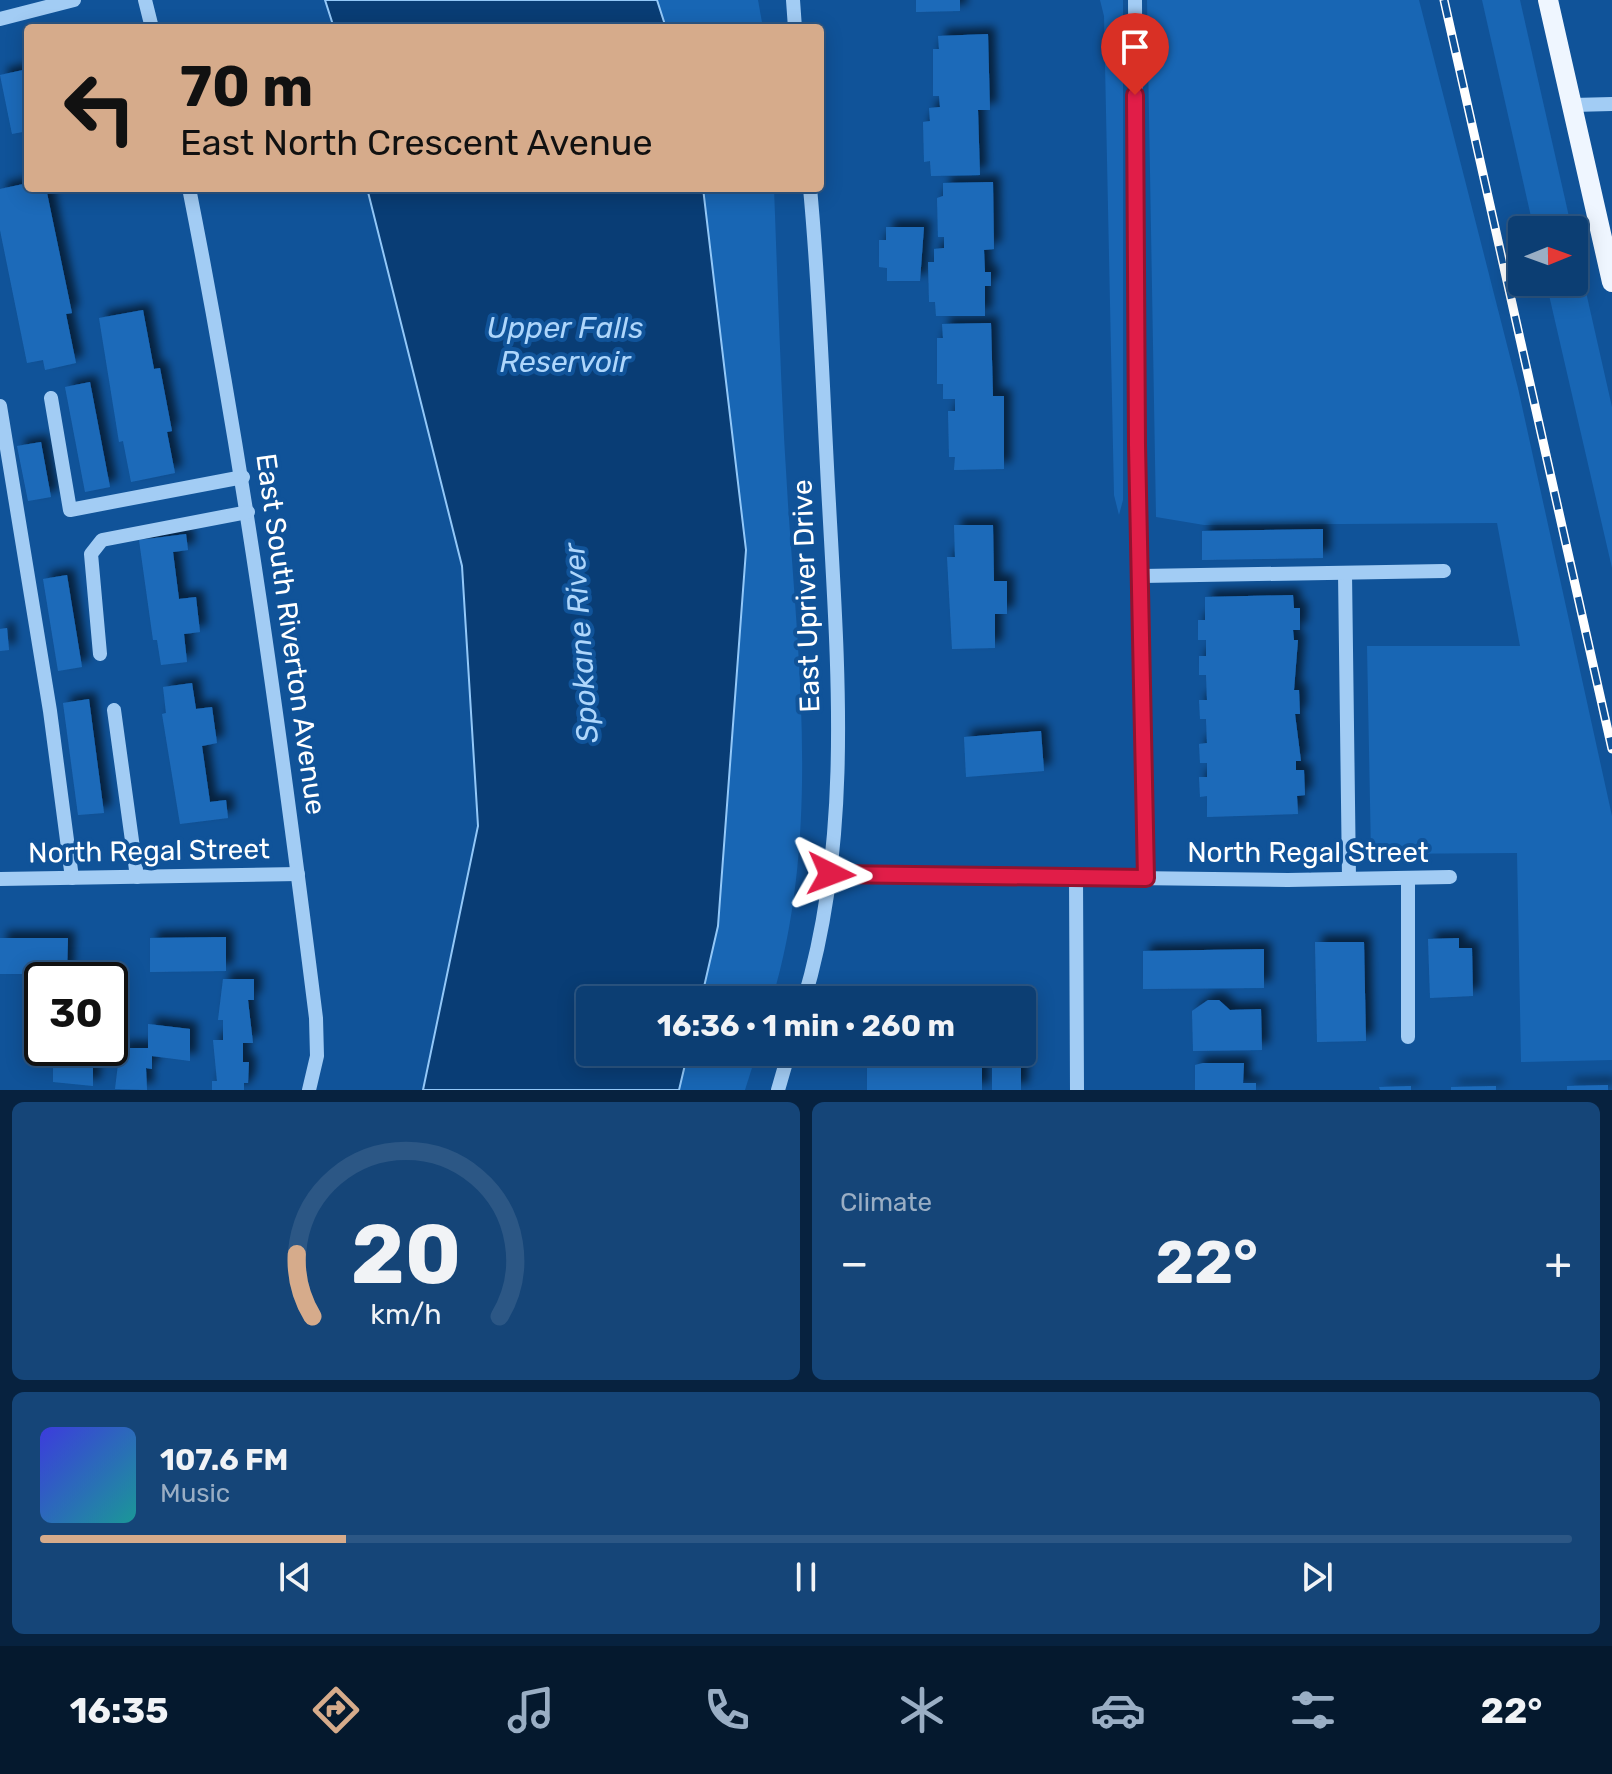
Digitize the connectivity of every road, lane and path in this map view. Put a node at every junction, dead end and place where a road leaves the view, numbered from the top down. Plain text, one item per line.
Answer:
1 (74, 0) edge
2 (145, 0) edge
3 (793, 0) edge
4 (1135, 0) edge
5 (1548, 0) edge
6 (0, 19) edge
7 (151, 24) edge
8 (795, 24) edge
9 (1612, 104) edge
10 (1573, 105) junction
11 (190, 192) edge
12 (810, 192) edge
13 (1612, 282) edge
14 (51, 398) dead end
15 (0, 406) edge
16 (243, 477) junction
17 (248, 512) junction
18 (1444, 571) dead end
19 (1345, 573) junction
20 (1142, 576) junction
21 (100, 654) dead end
22 (114, 710) dead end
23 (298, 874) junction
24 (831, 874) junction
25 (137, 877) junction
26 (1450, 877) dead end
27 (72, 878) junction
28 (1076, 878) junction
29 (1146, 878) junction
30 (1349, 878) junction
31 (1408, 878) junction
32 (0, 879) edge
33 (807, 986) edge
34 (1408, 1037) dead end
35 (785, 1066) edge
36 (309, 1090) edge
37 (778, 1090) edge
38 (1077, 1090) edge

1 - 6 street
2 - 7 street
3 - 8 street
4 - 20 street
5 - 10 main road
9 - 10 street
10 - 13 main road
11 - 16 street, East South Riverton Avenue
12 - 24 street, East Upriver Drive
14 - 16 street
15 - 27 street
16 - 17 street, East South Riverton Avenue
17 - 21 street
17 - 23 street, East South Riverton Avenue
18 - 19 street
19 - 20 street
19 - 30 street
20 - 29 street
22 - 25 street
23 - 25 street, North Regal Street
23 - 36 street, East South Riverton Avenue
24 - 28 street, North Regal Street
24 - 33 street, East Upriver Drive
25 - 27 street, North Regal Street
26 - 31 street, North Regal Street
27 - 32 street, North Regal Street
28 - 29 street, North Regal Street
28 - 38 street
29 - 30 street, North Regal Street
30 - 31 street, North Regal Street
31 - 34 street
35 - 37 street

